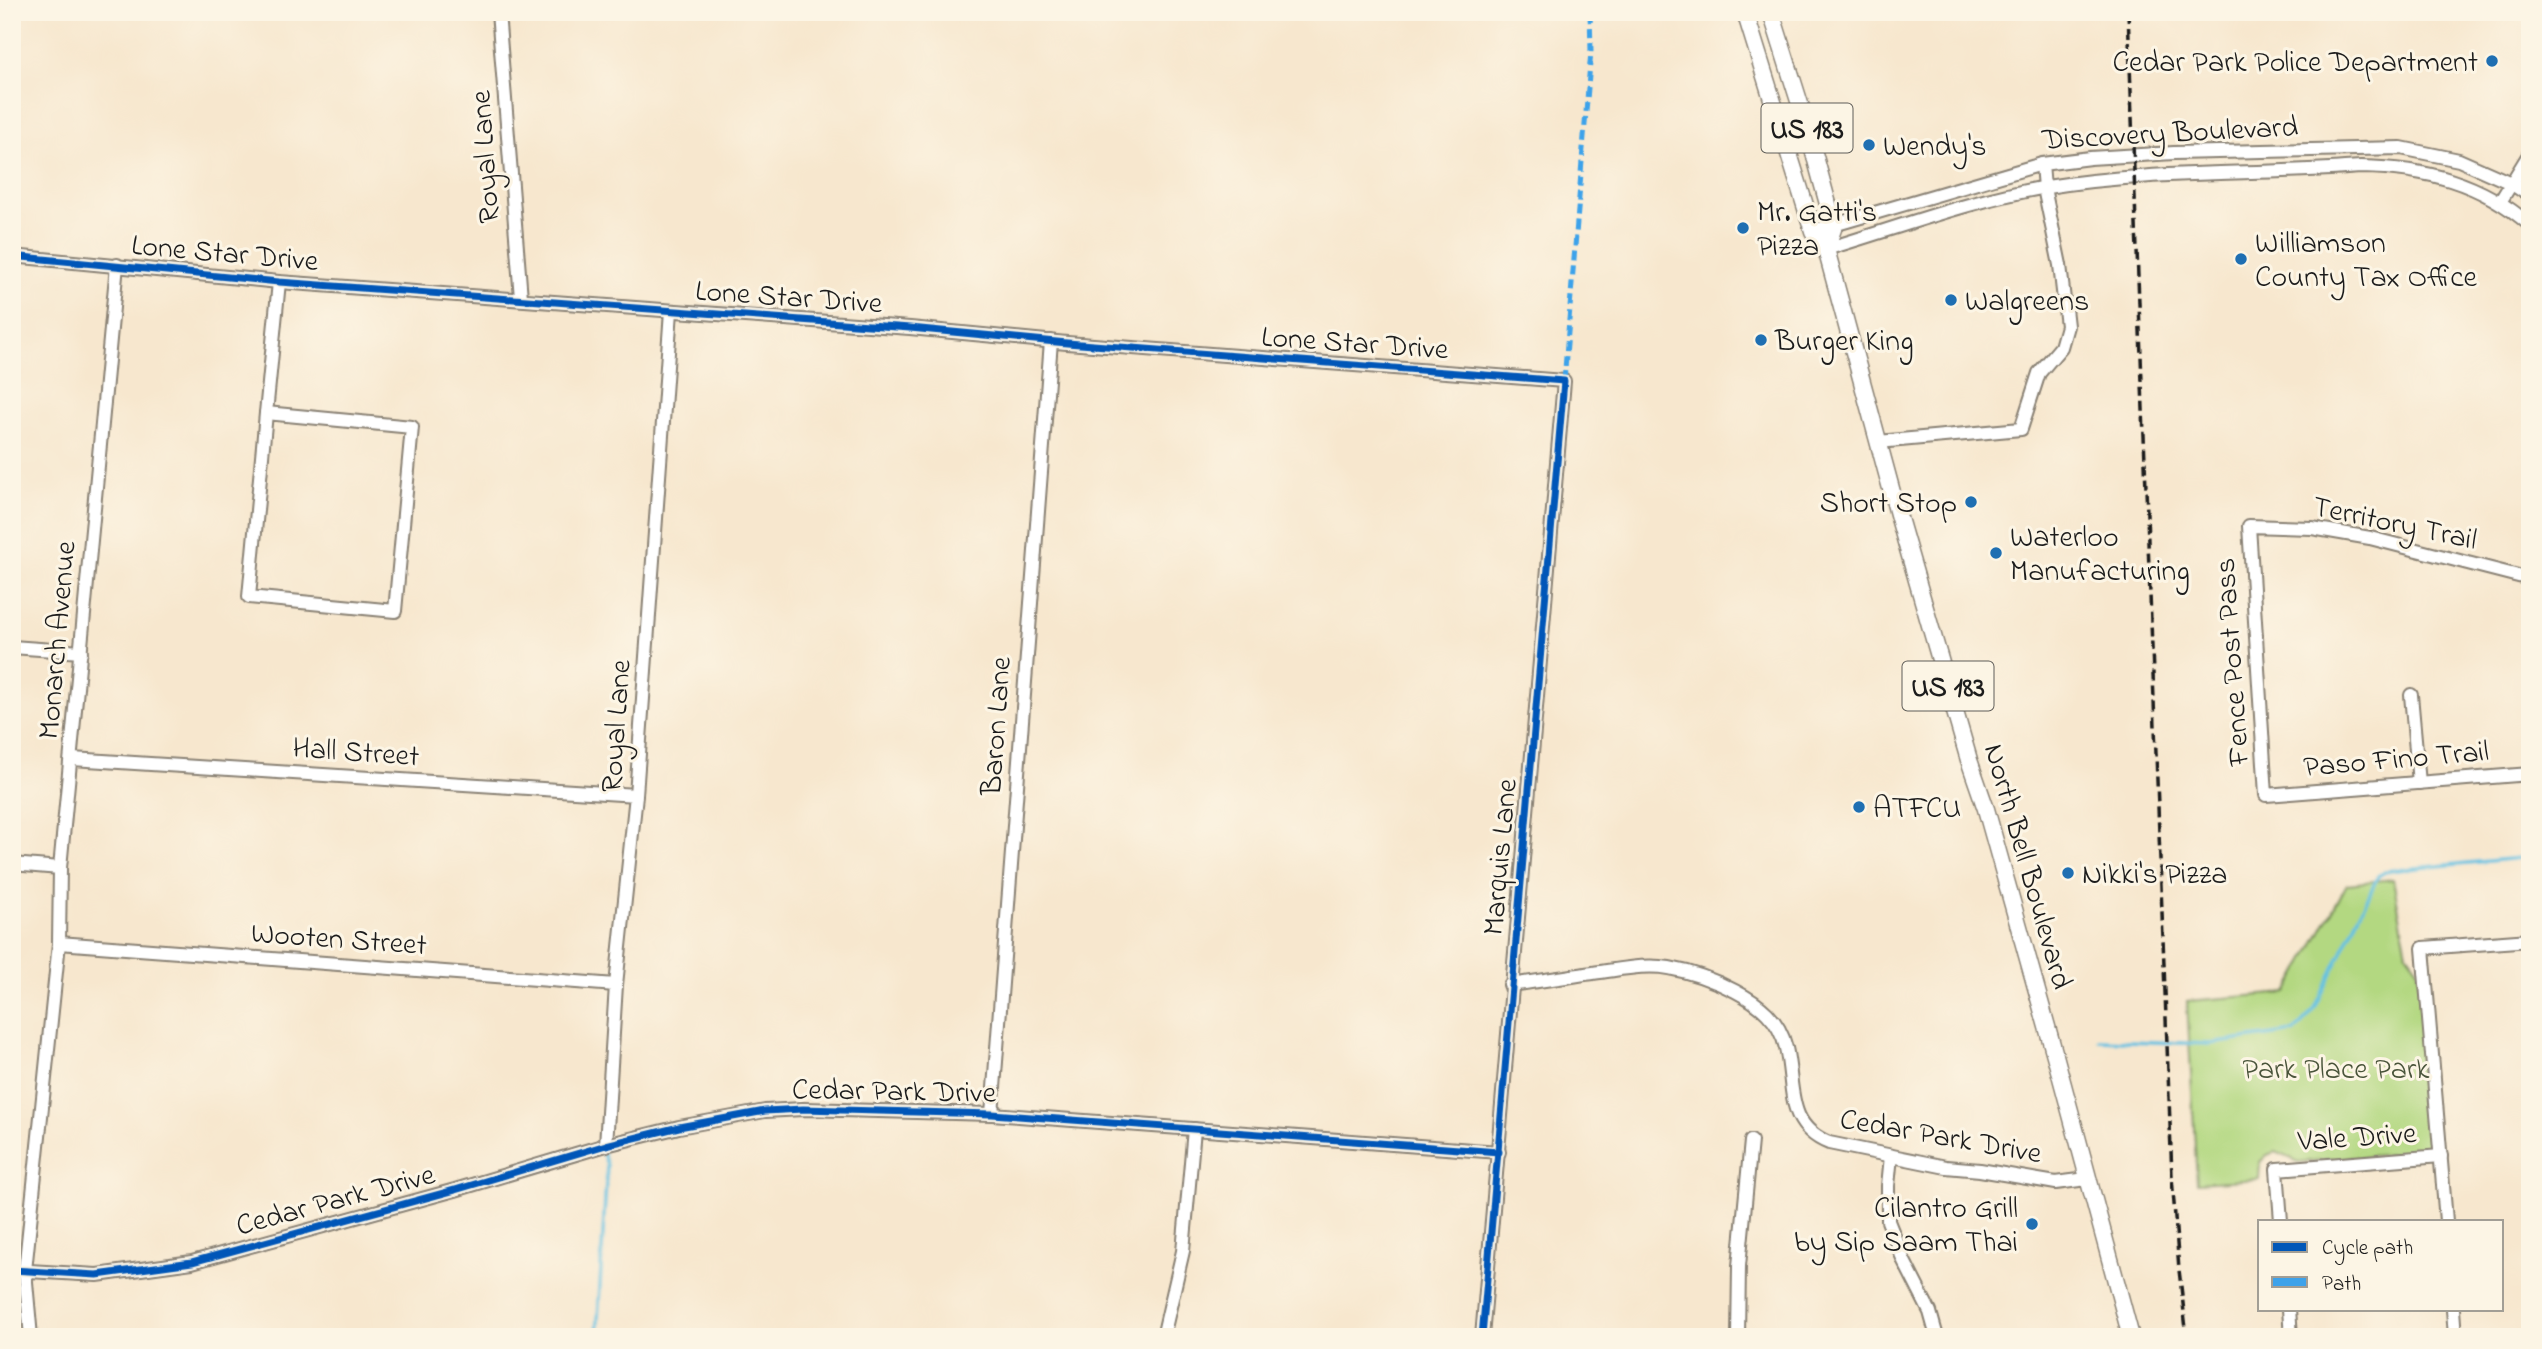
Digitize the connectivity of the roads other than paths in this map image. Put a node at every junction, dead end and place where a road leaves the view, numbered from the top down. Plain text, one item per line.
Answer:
1 (498, 12) edge
2 (1745, 12) edge
3 (1771, 12) edge
4 (2530, 153) edge
5 (2042, 164) junction
6 (2511, 183) junction
7 (2044, 188) junction
8 (2529, 193) edge
9 (2500, 202) junction
10 (2513, 210) junction
11 (2530, 225) edge
12 (1834, 226) junction
13 (1813, 231) junction
14 (1825, 249) junction
15 (12, 256) edge
16 (117, 265) junction
17 (279, 282) junction
18 (521, 298) junction
19 (671, 311) junction
20 (1051, 341) junction
21 (1564, 380) joint
22 (266, 413) junction
23 (1878, 442) junction
24 (2249, 526) joint
25 (2530, 579) edge
26 (12, 647) edge
27 (81, 652) junction
28 (2411, 695) dead end
29 (72, 758) junction
30 (2530, 774) edge
31 (2419, 783) junction
32 (636, 795) junction
33 (2266, 795) joint
34 (12, 864) edge
35 (60, 868) junction
36 (2530, 940) edge
37 (59, 943) junction
38 (616, 985) junction
39 (1510, 985) junction
40 (992, 1114) junction
41 (1194, 1129) junction
42 (1751, 1142) dead end
43 (606, 1145) junction
44 (1499, 1152) junction
45 (1892, 1156) junction
46 (2441, 1156) junction
47 (2087, 1179) junction
48 (2281, 1220) edge
49 (2446, 1220) edge
50 (19, 1270) edge
51 (2289, 1310) edge
52 (2453, 1310) edge
53 (31, 1337) edge
54 (1163, 1337) edge
55 (1482, 1337) edge
56 (1738, 1337) edge
57 (1937, 1337) edge
58 (2131, 1337) edge
59 (2291, 1337) edge
60 (2455, 1337) edge

1 - 18 street, Royal Lane
2 - 13 main road, North Bell Boulevard / US 183
3 - 12 main road, US 183
4 - 6 street
5 - 6 street, Discovery Boulevard
5 - 7 street
5 - 12 street, Discovery Boulevard
6 - 8 street, Discovery Boulevard
6 - 9 street
7 - 9 street, Discovery Boulevard
7 - 14 street, Discovery Boulevard
7 - 23 street
8 - 10 street
9 - 10 street, Discovery Boulevard
10 - 11 street, Discovery Boulevard
12 - 13 street, Discovery Boulevard
12 - 14 main road
13 - 14 main road, North Bell Boulevard / US 183
14 - 23 main road, North Bell Boulevard / US 183
15 - 16 street, Lone Star Drive
16 - 17 street, Lone Star Drive
16 - 27 street, Monarch Avenue
17 - 18 street, Lone Star Drive
17 - 22 street
18 - 19 street, Lone Star Drive
19 - 20 street, Lone Star Drive
19 - 32 street, Royal Lane
20 - 21 street, Lone Star Drive
20 - 40 street, Baron Lane
21 - 39 street, Marquis Lane
22 - 22 street
23 - 47 main road, North Bell Boulevard / US 183
24 - 25 street, Territory Trail
24 - 33 street, Fence Post Pass
26 - 27 street
27 - 29 street, Monarch Avenue
28 - 31 street
29 - 32 street, Hall Street
29 - 35 street, Monarch Avenue
30 - 31 street, Paso Fino Trail
31 - 33 street, Paso Fino Trail
32 - 38 street, Royal Lane
34 - 35 street
35 - 37 street, Monarch Avenue
36 - 46 street
37 - 38 street, Wooten Street
37 - 50 street, Monarch Avenue
38 - 43 street, Royal Lane
39 - 44 street, Marquis Lane
39 - 45 street, Cedar Park Drive
40 - 41 street, Cedar Park Drive
40 - 43 street, Cedar Park Drive
41 - 44 street, Cedar Park Drive
41 - 54 street
42 - 56 street
43 - 50 street, Cedar Park Drive
44 - 55 street, Marquis Lane
45 - 47 street, Cedar Park Drive
45 - 57 street
46 - 48 street, Vale Drive
46 - 49 street
47 - 58 main road, North Bell Boulevard / US 183
50 - 53 street, Monarch Avenue
51 - 59 street
52 - 60 street

